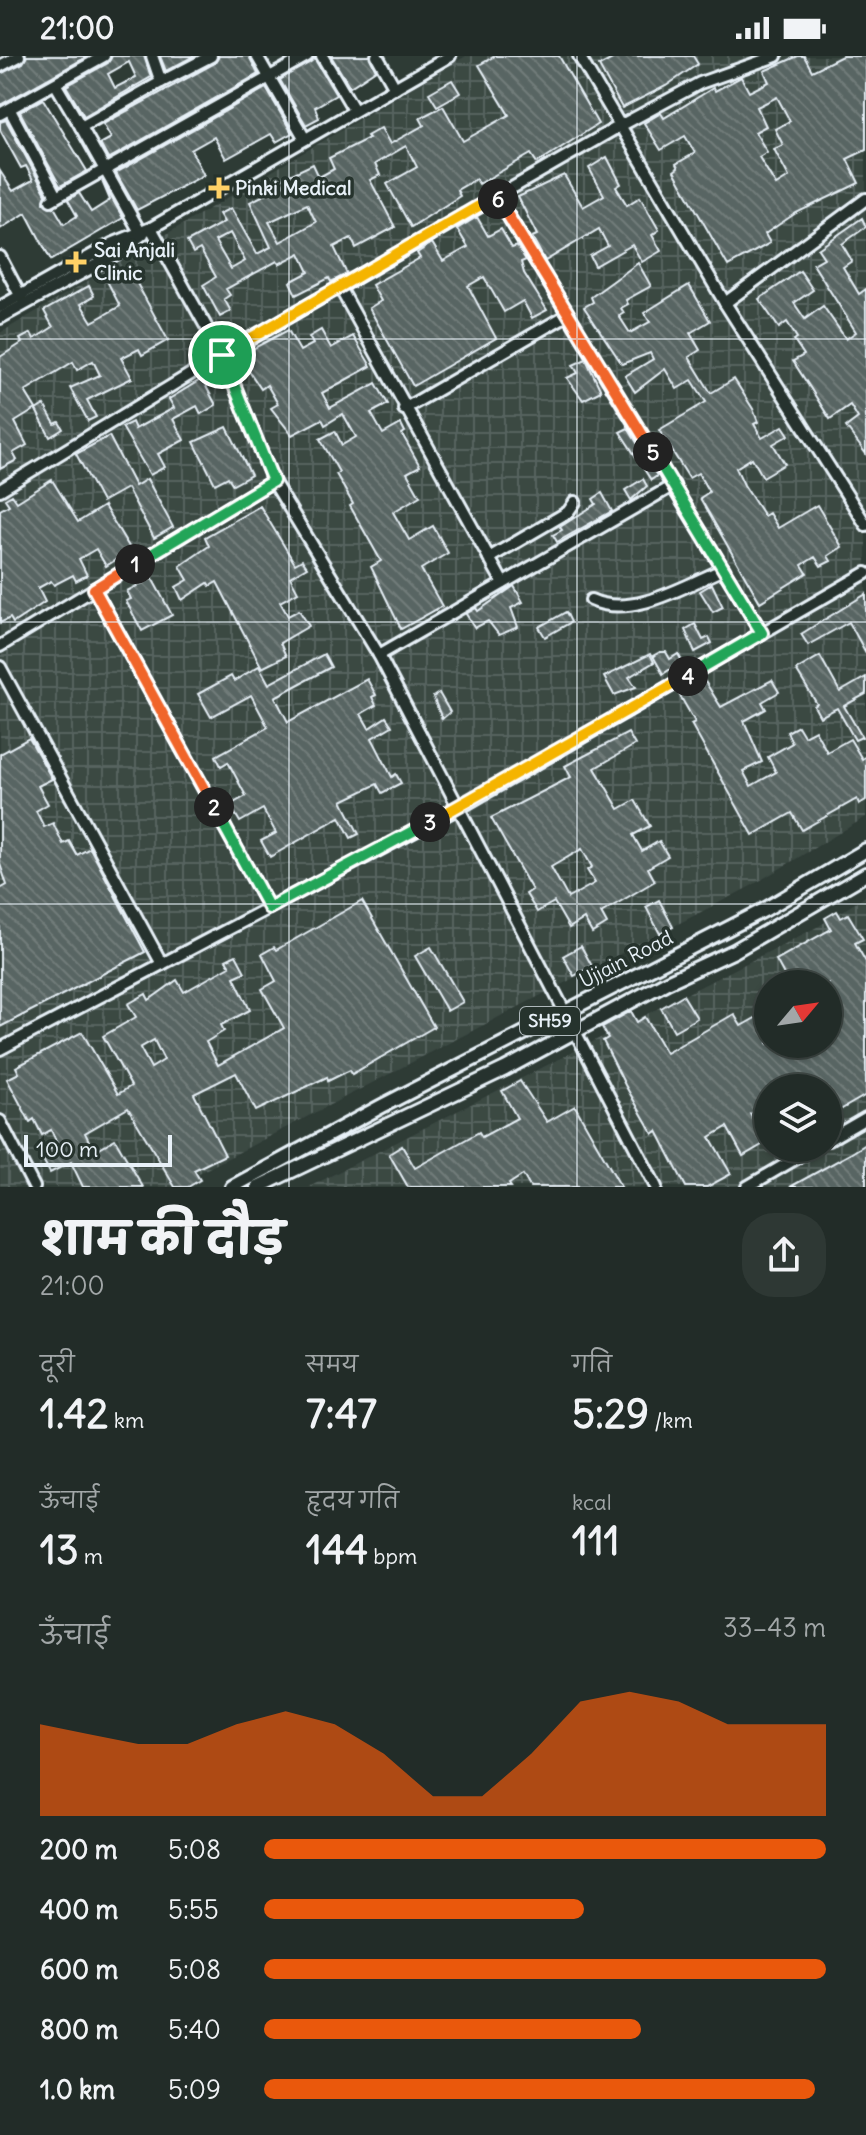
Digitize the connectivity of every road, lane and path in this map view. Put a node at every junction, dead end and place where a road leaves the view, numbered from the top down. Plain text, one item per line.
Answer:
1 (19, 56) edge
2 (104, 56) edge
3 (152, 56) edge
4 (211, 56) edge
5 (257, 56) edge
6 (307, 56) edge
7 (322, 56) edge
8 (377, 56) edge
9 (450, 56) edge
10 (579, 56) edge
11 (776, 56) edge
12 (0, 66) edge
13 (269, 78) junction
14 (161, 82) junction
15 (56, 85) junction
16 (395, 88) junction
17 (354, 110) junction
18 (5, 112) edge
19 (81, 127) junction
20 (618, 127) junction
21 (305, 139) junction
22 (105, 168) junction
23 (496, 196) junction
24 (866, 199) edge
25 (145, 230) junction
26 (0, 257) edge
27 (339, 286) junction
28 (22, 300) junction
29 (725, 303) junction
30 (0, 307) edge
31 (567, 315) junction
32 (0, 318) edge
33 (222, 355) junction
34 (404, 409) junction
35 (273, 481) junction
36 (674, 485) junction
37 (0, 490) edge
38 (575, 502) dead end
39 (866, 525) edge
40 (489, 558) junction
41 (724, 569) junction
42 (866, 573) edge
43 (503, 583) junction
44 (94, 589) junction
45 (591, 600) dead end
46 (762, 633) junction
47 (0, 646) edge
48 (379, 655) junction
49 (0, 667) edge
50 (461, 807) junction
51 (866, 850) edge
52 (866, 874) edge
53 (269, 908) junction
54 (162, 964) junction
55 (566, 1012) junction
56 (576, 1031) junction
57 (0, 1049) edge
58 (866, 1118) edge
59 (0, 1121) edge
60 (842, 1132) edge
61 (790, 1162) edge
62 (34, 1187) edge
63 (232, 1187) edge
64 (258, 1187) edge
65 (656, 1187) edge
66 (747, 1187) edge

1 - 12 street
2 - 15 street
3 - 14 street
4 - 14 street
5 - 13 street
6 - 13 street
7 - 17 street
8 - 16 street
9 - 16 street
10 - 20 street
11 - 20 street
13 - 21 street
13 - 22 street
14 - 19 street
15 - 18 street
15 - 19 street
16 - 17 street
17 - 21 street
18 - 22 street
19 - 22 street
20 - 23 street
20 - 29 street
21 - 25 street
22 - 25 street
23 - 27 street
23 - 31 street
24 - 29 street
25 - 28 street
25 - 33 street
26 - 28 street
27 - 33 street
27 - 34 street
28 - 30 street
28 - 32 street
29 - 39 street
31 - 34 street
31 - 36 street
33 - 35 street
33 - 37 street
34 - 40 street
35 - 44 street
35 - 48 street
36 - 41 street
36 - 43 street
38 - 40 street
40 - 43 street
41 - 45 street
41 - 46 street
42 - 46 street
43 - 48 street
44 - 47 street
44 - 53 street
46 - 50 street
48 - 50 street
49 - 54 street
50 - 53 street
50 - 55 street
51 - 55 main road, Ujjain Road / SH59
52 - 56 main road, Ujjain Road / SH59
53 - 54 street
54 - 57 street
55 - 56 street
55 - 63 main road, Ujjain Road / SH59
56 - 64 main road, Ujjain Road / SH59
56 - 65 street
58 - 60 street
59 - 62 street
61 - 66 street

